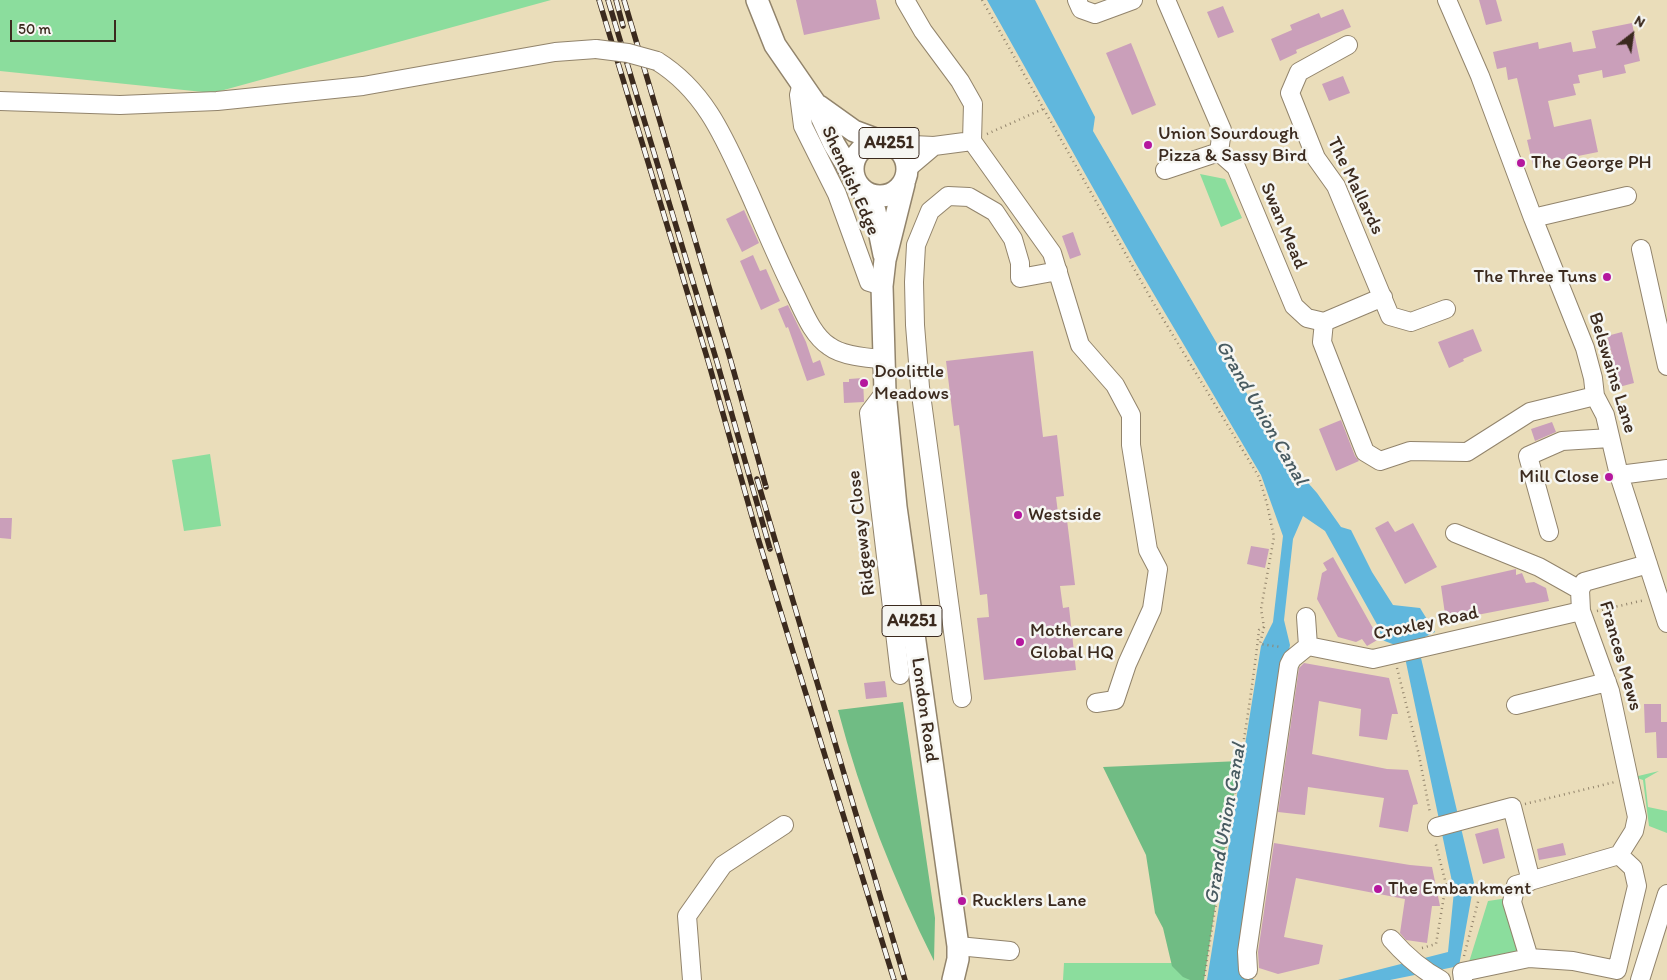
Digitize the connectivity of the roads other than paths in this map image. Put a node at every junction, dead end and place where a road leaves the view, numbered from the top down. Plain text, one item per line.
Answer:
1 (757, 0) edge
2 (905, 0) edge
3 (1133, 0) edge
4 (1166, 0) edge
5 (1447, 0) edge
6 (1079, 5) edge
7 (1348, 45) dead end
8 (802, 83) junction
9 (0, 101) edge
10 (815, 103) junction
11 (972, 141) junction
12 (886, 143) junction
13 (934, 146) junction
14 (1219, 152) junction
15 (1165, 170) dead end
16 (906, 176) junction
17 (858, 184) junction
18 (1627, 196) dead end
19 (1533, 218) junction
20 (1641, 249) dead end
21 (885, 260) junction
22 (1058, 270) junction
23 (882, 286) junction
24 (1383, 298) junction
25 (1446, 309) dead end
26 (1315, 320) junction
27 (883, 359) junction
28 (1667, 366) edge
29 (884, 392) junction
30 (1595, 396) junction
31 (1610, 438) junction
32 (1667, 469) edge
33 (1619, 475) junction
34 (1549, 532) dead end
35 (1455, 533) dead end
36 (1648, 564) junction
37 (1580, 590) junction
38 (1581, 611) junction
39 (1306, 617) dead end
40 (1667, 623) edge
41 (1308, 646) junction
42 (900, 675) dead end
43 (1606, 682) junction
44 (962, 698) dead end
45 (1096, 703) dead end
46 (1516, 706) dead end
47 (784, 825) dead end
48 (1434, 828) road end
49 (1619, 855) junction
50 (1531, 881) junction
51 (1667, 894) edge
52 (1391, 938) dead end
53 (958, 946) junction
54 (1010, 951) dead end
55 (1529, 958) junction
56 (1248, 970) dead end
57 (1463, 976) edge
58 (1437, 978) edge
59 (692, 980) edge
60 (953, 980) edge
61 (1640, 980) edge

1 - 8 main road, London Road / A4251
2 - 11 street
3 - 6 street
4 - 14 street
5 - 19 street, Belswains Lane
7 - 24 street, The Mallards
8 - 10 main road, London Road / A4251
8 - 23 street, Shendish Edge
9 - 27 street, bridge
10 - 12 main road, London Road / A4251
10 - 17 main road, London Road / A4251
11 - 13 street
11 - 22 street
12 - 13 street
12 - 16 main road, A4251
12 - 17 main road, A4251
13 - 16 street
14 - 15 street
14 - 26 street, Swan Mead
16 - 17 main road, A4251
16 - 21 main road, London Road / A4251
17 - 21 main road, London Road / A4251
18 - 19 street
19 - 30 street, Belswains Lane
20 - 28 street
21 - 23 main road, London Road / A4251
22 - 44 street
22 - 45 street
23 - 27 main road, London Road / A4251
24 - 25 street, The Mallards
24 - 26 street
26 - 30 street
27 - 29 main road, London Road / A4251
29 - 42 street, Ridgeway Close
29 - 53 main road, London Road / A4251
30 - 31 street, Belswains Lane
31 - 33 street, Belswains Lane
31 - 34 street
32 - 33 street
33 - 36 street, Belswains Lane
35 - 37 street
36 - 37 street, Frances Mews
36 - 40 street, Belswains Lane
37 - 38 street, Frances Mews
38 - 41 street, Croxley Road
38 - 43 street, Frances Mews
39 - 41 street
41 - 56 street
43 - 46 street
43 - 49 street, Frances Mews
47 - 59 street
48 - 50 street
49 - 50 street
49 - 55 street
50 - 55 street
51 - 61 street
52 - 58 street
53 - 54 street
53 - 60 main road, London Road / A4251
55 - 57 street

